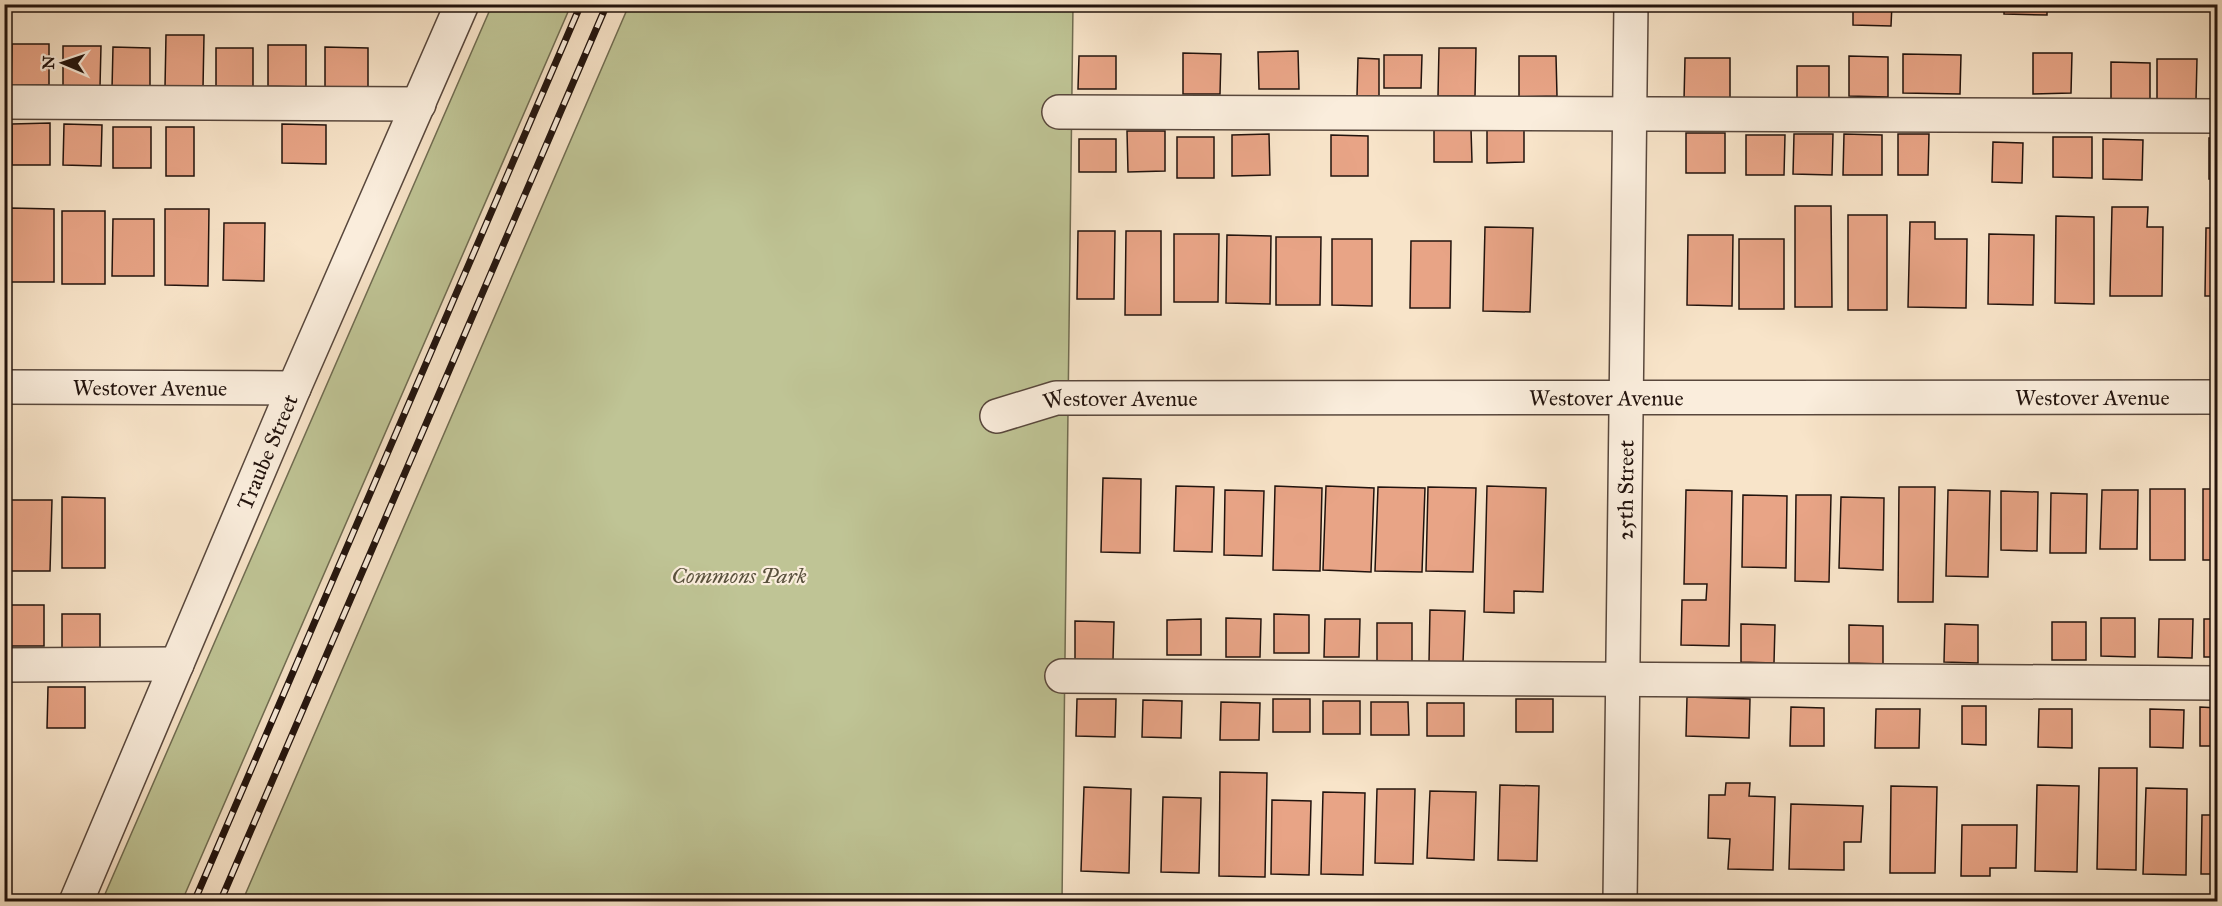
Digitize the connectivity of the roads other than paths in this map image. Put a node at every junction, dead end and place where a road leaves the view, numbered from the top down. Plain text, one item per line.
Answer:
1 (462, 4) edge
2 (1631, 4) edge
3 (4, 102) edge
4 (419, 104) junction
5 (1059, 112) dead end
6 (1630, 113) junction
7 (2217, 116) edge
8 (4, 387) edge
9 (294, 388) junction
10 (2217, 397) edge
11 (1627, 399) junction
12 (997, 416) dead end
13 (177, 664) junction
14 (4, 665) edge
15 (1062, 676) dead end
16 (1623, 679) junction
17 (2217, 683) edge
18 (76, 902) edge
19 (1620, 902) edge

1 - 4 street, Traube Street
2 - 6 street, 25th Street
3 - 4 street
4 - 9 street, Traube Street
5 - 6 street
6 - 7 street
6 - 11 street, 25th Street
8 - 9 street, Westover Avenue
9 - 13 street, Traube Street
10 - 11 street, Westover Avenue
11 - 12 street, Westover Avenue
11 - 16 street, 25th Street
13 - 14 street
13 - 18 street, Traube Street
15 - 16 street
16 - 17 street
16 - 19 street, 25th Street

